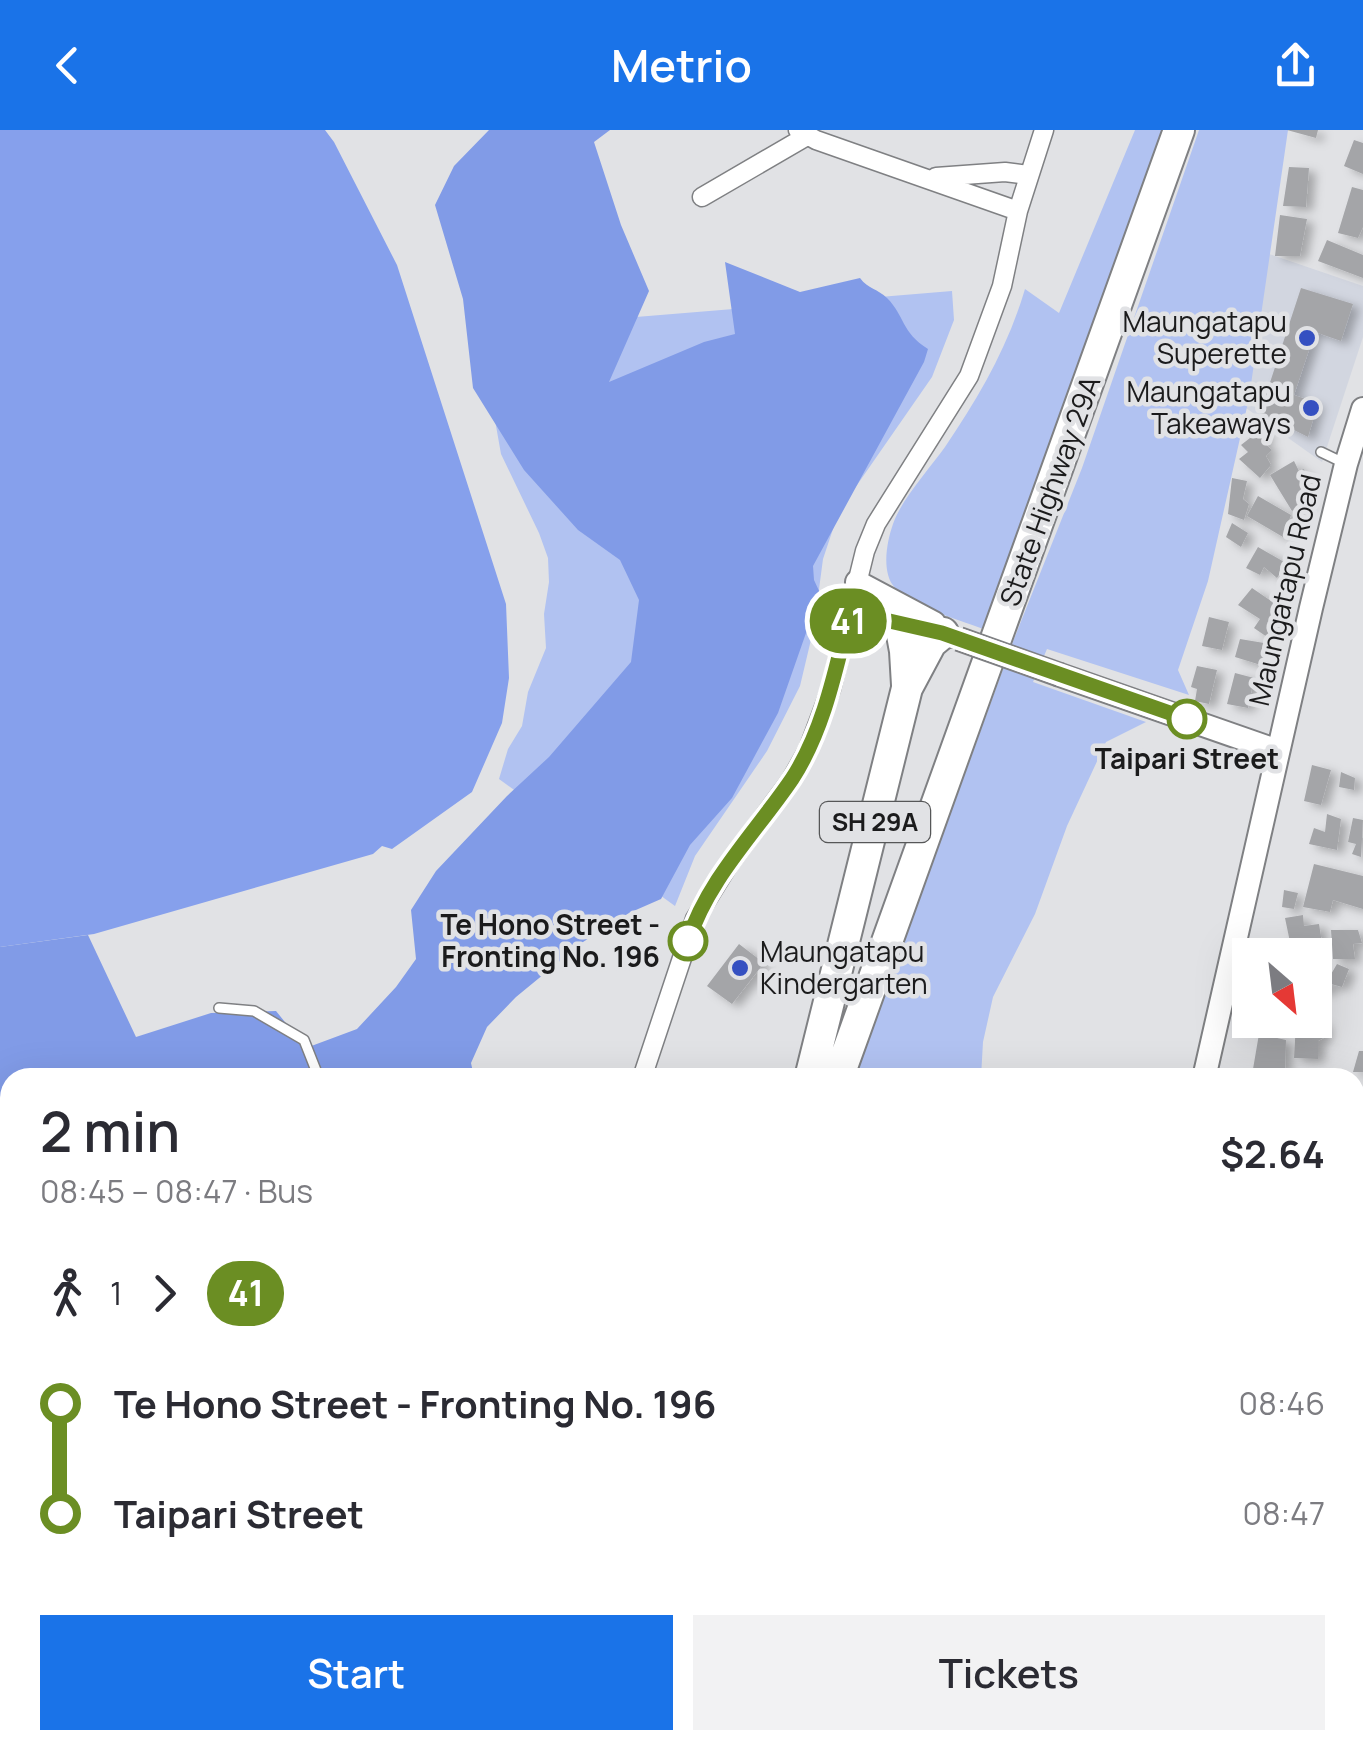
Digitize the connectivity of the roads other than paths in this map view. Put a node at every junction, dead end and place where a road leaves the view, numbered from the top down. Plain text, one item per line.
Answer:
1 (1044, 130) edge
2 (1179, 130) edge
3 (803, 133) edge
4 (1028, 175) junction
5 (926, 177) junction
6 (702, 197) dead end
7 (1018, 211) junction
8 (1363, 409) edge
9 (1321, 452) dead end
10 (1346, 464) junction
11 (857, 582) junction
12 (850, 612) junction
13 (900, 624) junction
14 (951, 636) junction
15 (907, 688) junction
16 (1278, 751) junction
17 (219, 1008) dead end
18 (316, 1068) edge
19 (645, 1068) edge
20 (812, 1068) edge
21 (842, 1068) edge
22 (1206, 1068) edge

1 - 4 street
2 - 21 highway, State Highway 29A / SH 29A
3 - 5 street
3 - 6 street
4 - 5 street
4 - 7 street
5 - 7 street
7 - 11 street
8 - 10 street, Maungatapu Road
9 - 10 lane
10 - 16 street, Maungatapu Road
11 - 12 street
11 - 14 street
12 - 13 street
12 - 19 street
13 - 14 street
13 - 15 highway, SH 29A
14 - 15 highway, SH 29A
14 - 16 street, bridge
15 - 20 highway, SH 29A
16 - 22 street, Maungatapu Road
17 - 18 lane

